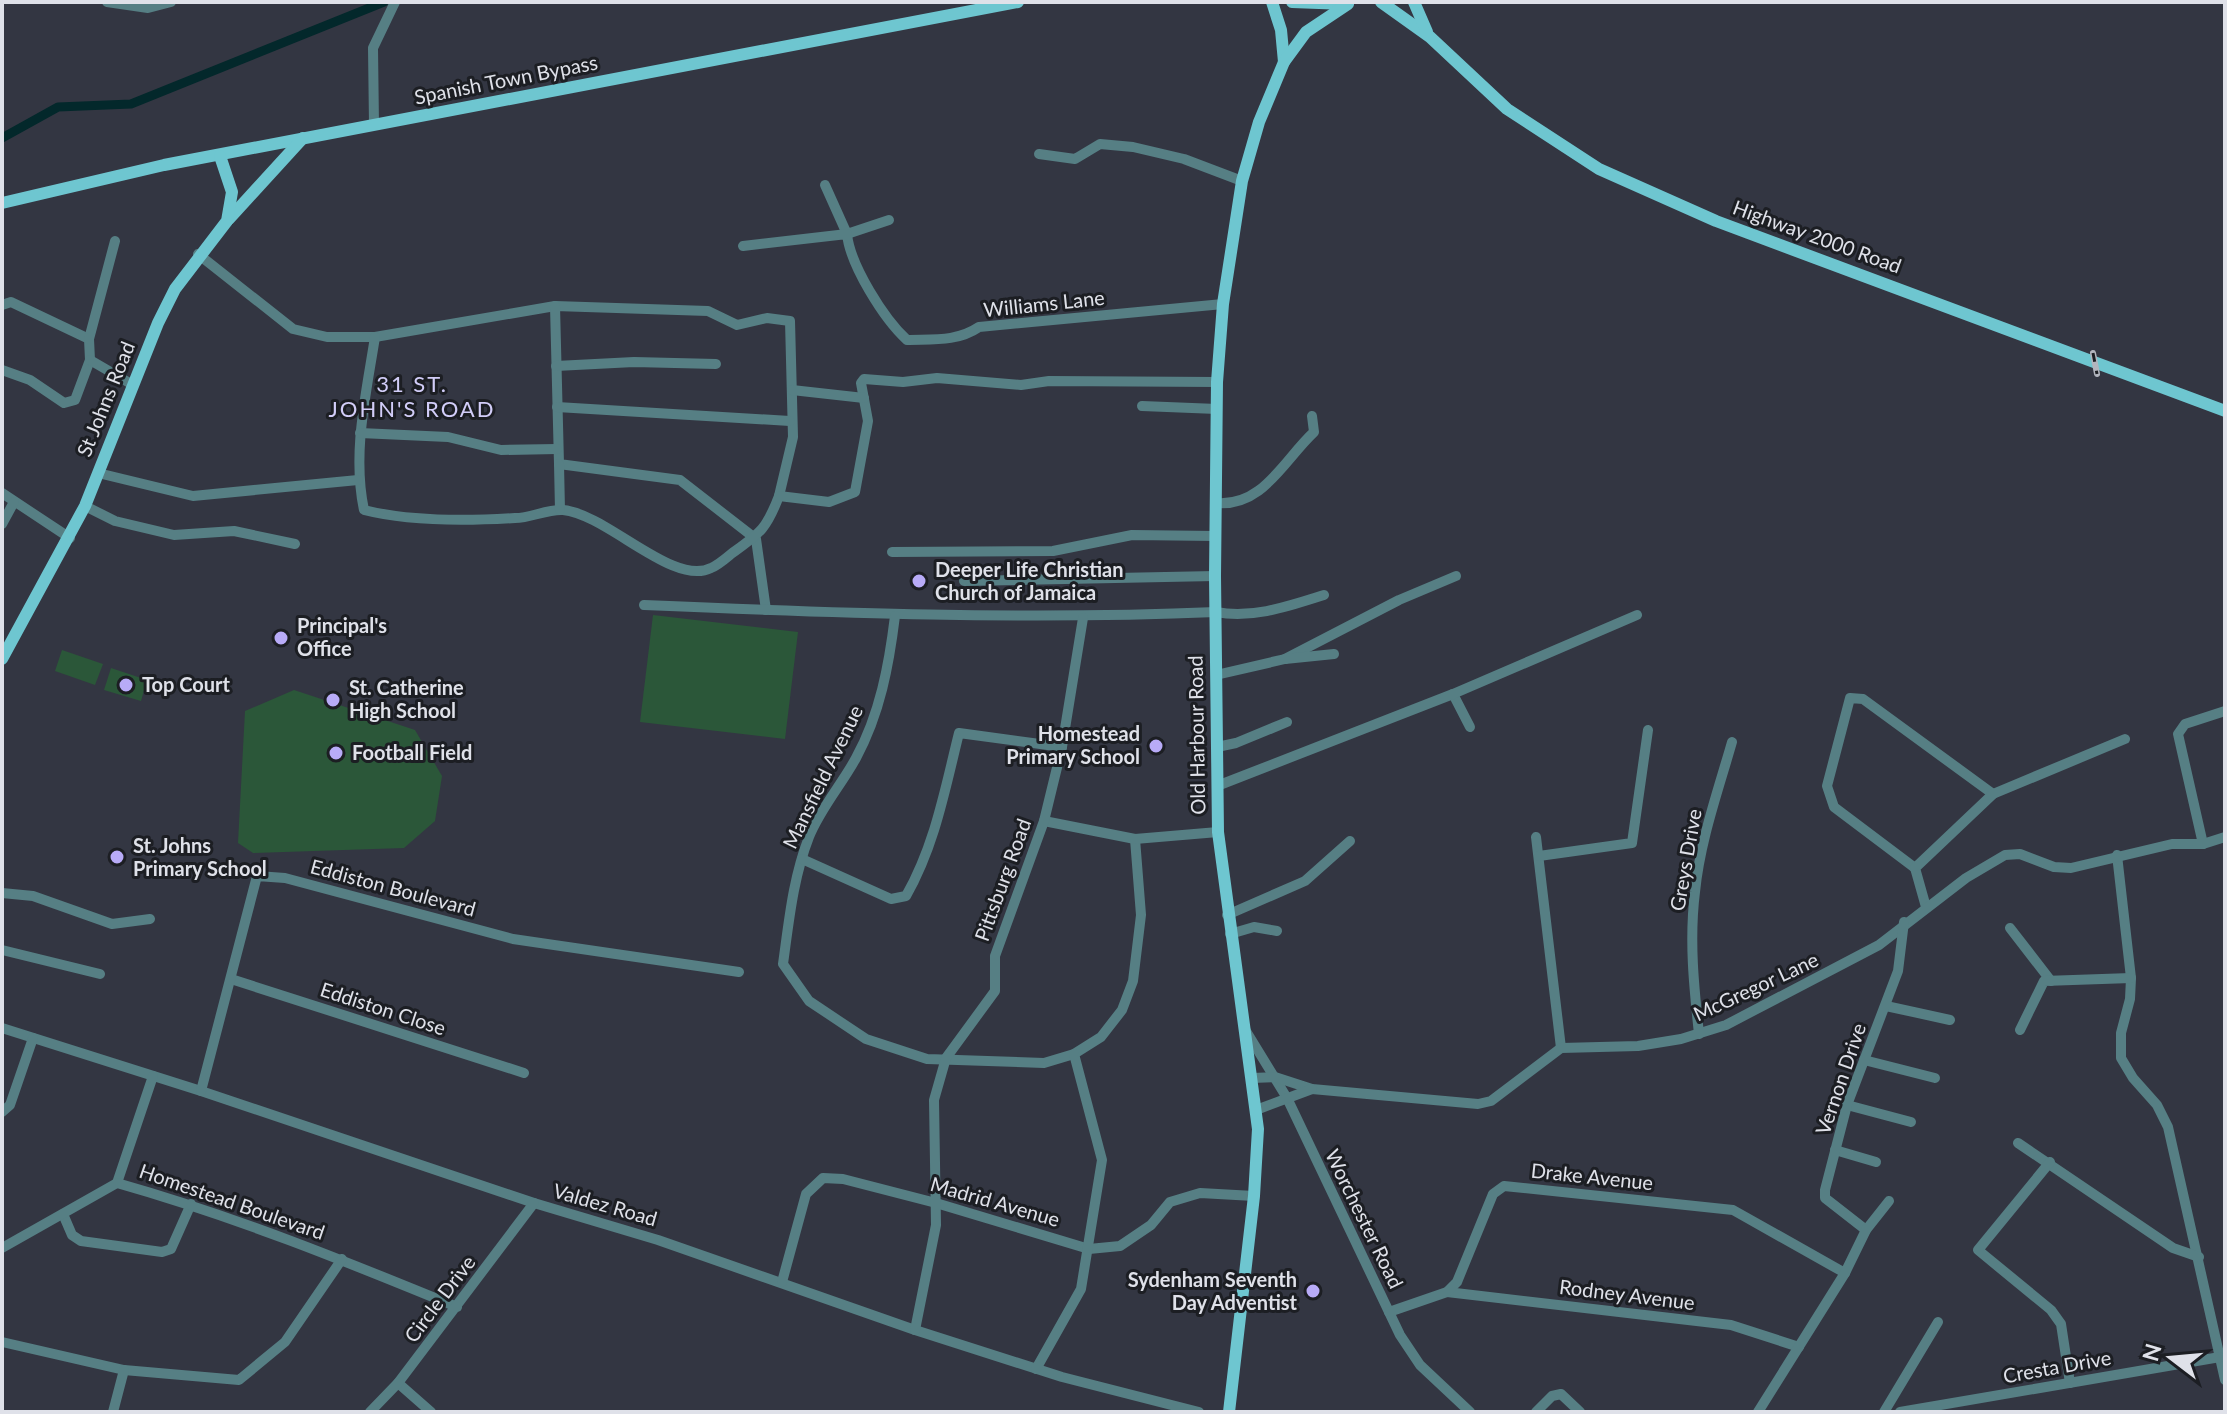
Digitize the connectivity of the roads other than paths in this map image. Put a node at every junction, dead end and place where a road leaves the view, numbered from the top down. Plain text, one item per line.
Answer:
1 (107, 2) edge
2 (171, 2) edge
3 (1018, 2) edge
4 (1272, 2) edge
5 (1292, 2) edge
6 (1381, 2) edge
7 (1414, 2) edge
8 (1351, 3) edge
9 (394, 4) edge
10 (1430, 37) junction
11 (1284, 62) junction
12 (374, 125) junction
13 (303, 138) junction
14 (1039, 154) dead end
15 (220, 156) junction
16 (1242, 181) junction
17 (825, 185) dead end
18 (2, 203) edge
19 (889, 220) dead end
20 (227, 221) junction
21 (847, 234) junction
22 (115, 241) dead end
23 (743, 246) dead end
24 (198, 254) junction
25 (1223, 304) junction
26 (2, 305) edge
27 (555, 306) junction
28 (375, 337) junction
29 (89, 339) junction
30 (90, 360) junction
31 (716, 364) dead end
32 (556, 366) junction
33 (2, 370) edge
34 (1217, 382) junction
35 (133, 385) junction
36 (792, 390) junction
37 (864, 398) junction
38 (1142, 406) dead end
39 (557, 407) junction
40 (1217, 409) junction
41 (2225, 411) edge
42 (1312, 416) dead end
43 (790, 421) junction
44 (360, 433) junction
45 (557, 449) junction
46 (559, 464) junction
47 (98, 473) junction
48 (358, 480) junction
49 (2, 493) edge
50 (779, 496) junction
51 (14, 502) junction
52 (1216, 503) junction
53 (85, 506) junction
54 (560, 510) junction
55 (2, 524) edge
56 (1215, 536) junction
57 (70, 538) junction
58 (756, 539) junction
59 (295, 544) dead end
60 (892, 552) dead end
61 (1215, 576) junction
62 (1456, 576) dead end
63 (964, 581) dead end
64 (1324, 595) dead end
65 (644, 605) dead end
66 (766, 610) junction
67 (1216, 612) junction
68 (1637, 615) dead end
69 (895, 616) junction
70 (1083, 618) junction
71 (1334, 654) dead end
72 (2, 659) edge
73 (1285, 659) junction
74 (1216, 675) junction
75 (1453, 694) junction
76 (2225, 711) edge
77 (1287, 722) dead end
78 (1470, 727) dead end
79 (1648, 730) dead end
80 (2125, 739) dead end
81 (1732, 742) dead end
82 (1062, 747) junction
83 (1217, 747) junction
84 (1217, 786) junction
85 (1993, 794) junction
86 (1044, 821) junction
87 (1218, 832) junction
88 (1536, 837) dead end
89 (2225, 837) edge
90 (1135, 839) junction
91 (1350, 841) dead end
92 (2199, 844) junction
93 (2117, 855) junction
94 (1539, 856) junction
95 (802, 859) junction
96 (1915, 868) junction
97 (2, 893) edge
98 (1926, 907) junction
99 (1227, 915) junction
100 (150, 919) dead end
101 (1904, 922) junction
102 (2010, 928) dead end
103 (1277, 931) dead end
104 (1230, 934) junction
105 (2, 950) edge
106 (739, 972) dead end
107 (100, 974) dead end
108 (2131, 978) junction
109 (231, 979) junction
110 (2051, 981) junction
111 (1886, 1006) junction
112 (1950, 1020) dead end
113 (2, 1028) edge
114 (1244, 1028) junction
115 (2020, 1030) dead end
116 (1699, 1034) junction
117 (33, 1038) junction
118 (1561, 1048) junction
119 (1074, 1054) junction
120 (946, 1058) junction
121 (1864, 1060) junction
122 (524, 1073) dead end
123 (153, 1076) junction
124 (1275, 1077) junction
125 (1252, 1078) junction
126 (1935, 1078) dead end
127 (1312, 1089) junction
128 (201, 1091) junction
129 (1287, 1098) junction
130 (1847, 1105) junction
131 (1256, 1110) junction
132 (2, 1112) edge
133 (1911, 1122) dead end
134 (2018, 1143) dead end
135 (1835, 1150) junction
136 (1876, 1162) dead end
137 (2050, 1162) junction
138 (117, 1183) junction
139 (1254, 1196) junction
140 (1889, 1201) dead end
141 (534, 1203) junction
142 (936, 1203) junction
143 (191, 1204) junction
144 (63, 1214) junction
145 (1866, 1230) junction
146 (2, 1248) edge
147 (1089, 1249) junction
148 (2199, 1257) junction
149 (342, 1259) junction
150 (1845, 1273) junction
151 (782, 1282) junction
152 (1447, 1292) junction
153 (457, 1307) junction
154 (1389, 1312) junction
155 (1938, 1322) dead end
156 (915, 1330) junction
157 (2, 1342) edge
158 (1799, 1347) junction
159 (2220, 1357) junction
160 (1036, 1369) junction
161 (124, 1370) junction
162 (2225, 1380) edge
163 (398, 1383) junction
164 (2070, 1383) junction
165 (113, 1412) edge
166 (370, 1412) edge
167 (431, 1412) edge
168 (1199, 1412) edge
169 (1229, 1412) edge
170 (1470, 1412) edge
171 (1536, 1412) edge
172 (1580, 1412) edge
173 (1758, 1412) edge
174 (1884, 1412) edge
175 (1900, 1412) edge

1 - 2 street
3 - 12 main road, Spanish Town Bypass
4 - 11 main road
5 - 8 main road
6 - 10 main road, Highway 2000 Road
7 - 10 main road, Highway 2000 Road
8 - 11 main road, Old Harbour Road
9 - 12 street
10 - 41 main road, Highway 2000 Road
11 - 16 main road, Old Harbour Road
12 - 13 main road, Spanish Town Bypass
13 - 15 main road, Spanish Town Bypass
13 - 20 main road, St Johns Road
14 - 16 street
15 - 18 main road, Spanish Town Bypass
15 - 20 main road
16 - 25 main road, Old Harbour Road
17 - 21 street
19 - 21 street
20 - 24 main road, St Johns Road
21 - 23 street
21 - 25 street, Williams Lane
22 - 29 street
24 - 28 street
24 - 35 main road, St Johns Road
25 - 34 main road, Old Harbour Road
26 - 29 street
27 - 28 street
27 - 32 street
27 - 36 street
28 - 44 street
29 - 30 street
30 - 33 street
30 - 35 street
31 - 32 street
32 - 39 street
34 - 37 street
34 - 40 main road, Old Harbour Road
35 - 47 main road, St Johns Road
36 - 37 street
36 - 43 street
37 - 50 street
38 - 40 street
39 - 43 street
39 - 45 street
40 - 52 main road, Old Harbour Road
42 - 52 street
43 - 50 street
44 - 45 street
44 - 48 street
45 - 46 street
46 - 54 street
46 - 58 street
47 - 48 street
47 - 53 main road, St Johns Road
48 - 54 street
49 - 51 street
50 - 58 street
51 - 55 street
51 - 57 street
52 - 56 main road, Old Harbour Road
53 - 57 main road, St Johns Road
53 - 59 street
54 - 58 street
56 - 60 street
56 - 61 main road, Old Harbour Road
57 - 72 main road, St Johns Road
58 - 66 street
61 - 63 street
61 - 67 main road, Old Harbour Road
62 - 73 street
64 - 67 street
65 - 66 street
66 - 69 street
67 - 70 street
67 - 74 main road, Old Harbour Road
68 - 75 street
69 - 70 street
69 - 95 street, Mansfield Avenue
70 - 82 street, Pittsburg Road
71 - 73 street
73 - 74 street
74 - 83 main road, Old Harbour Road
75 - 78 street
75 - 84 street
76 - 92 street
77 - 83 street
79 - 94 street
80 - 85 street
81 - 116 street, Greys Drive
82 - 86 street, Pittsburg Road
82 - 95 street
83 - 84 main road, Old Harbour Road
84 - 87 main road, Old Harbour Road
85 - 96 street
85 - 96 street
86 - 90 street
86 - 120 street, Pittsburg Road
87 - 90 street
87 - 99 main road, Old Harbour Road
88 - 94 street
89 - 92 street, McGregor Lane
90 - 119 street, Mansfield Avenue
91 - 99 street
92 - 93 street, McGregor Lane
93 - 98 street, McGregor Lane
93 - 108 street
94 - 118 street
95 - 120 street, Mansfield Avenue
96 - 98 street
97 - 100 street
98 - 101 street, McGregor Lane
99 - 104 main road, Old Harbour Road
101 - 111 street, Vernon Drive
101 - 116 street, McGregor Lane
102 - 110 street
103 - 104 street
104 - 114 main road, Old Harbour Road
105 - 107 street
106 - 109 street, Eddiston Boulevard
108 - 110 street
108 - 148 street
109 - 122 street, Eddiston Close
109 - 128 street, Eddiston Boulevard
110 - 115 street
111 - 112 street
111 - 121 street, Vernon Drive
113 - 117 street, Valdez Road
114 - 124 street, Worchester Road
114 - 125 main road, Old Harbour Road
116 - 118 street, McGregor Lane
117 - 123 street, Valdez Road
117 - 132 street
118 - 127 street
119 - 120 street, Mansfield Avenue
119 - 147 street
120 - 142 street, Pittsburg Road
121 - 126 street
121 - 130 street, Vernon Drive
123 - 128 street, Valdez Road
123 - 138 street
124 - 125 street
124 - 127 street
124 - 129 street, Worchester Road
125 - 131 main road, Old Harbour Road
127 - 129 street
128 - 141 street, Valdez Road
129 - 131 street
129 - 154 street, Worchester Road
130 - 133 street
130 - 135 street, Vernon Drive
131 - 139 main road, Old Harbour Road
134 - 137 street
135 - 136 street
135 - 145 street, Vernon Drive
137 - 148 street
137 - 164 street
138 - 143 street, Homestead Boulevard
138 - 144 street, Homestead Boulevard
139 - 147 street, Madrid Avenue
139 - 169 main road, Old Harbour Road
140 - 145 street
141 - 151 street, Valdez Road
141 - 153 street, Circle Drive
142 - 147 street, Madrid Avenue
142 - 151 street, Madrid Avenue
142 - 156 street, Pittsburg Road
143 - 144 street
143 - 149 street, Homestead Boulevard
144 - 146 street, Homestead Boulevard
145 - 150 street
147 - 160 street
148 - 159 street
149 - 153 street, Homestead Boulevard
149 - 161 street
150 - 152 street, Drake Avenue
150 - 158 street
151 - 156 street, Valdez Road
152 - 154 street
152 - 158 street, Rodney Avenue
153 - 163 street, Circle Drive
154 - 170 street, Worchester Road
155 - 174 street
156 - 160 street, Valdez Road
157 - 161 street
158 - 173 street
159 - 162 street
159 - 164 street, Cresta Drive
160 - 168 street, Valdez Road
161 - 165 street
163 - 166 street, Circle Drive
163 - 167 street
164 - 175 street, Cresta Drive
171 - 172 street

